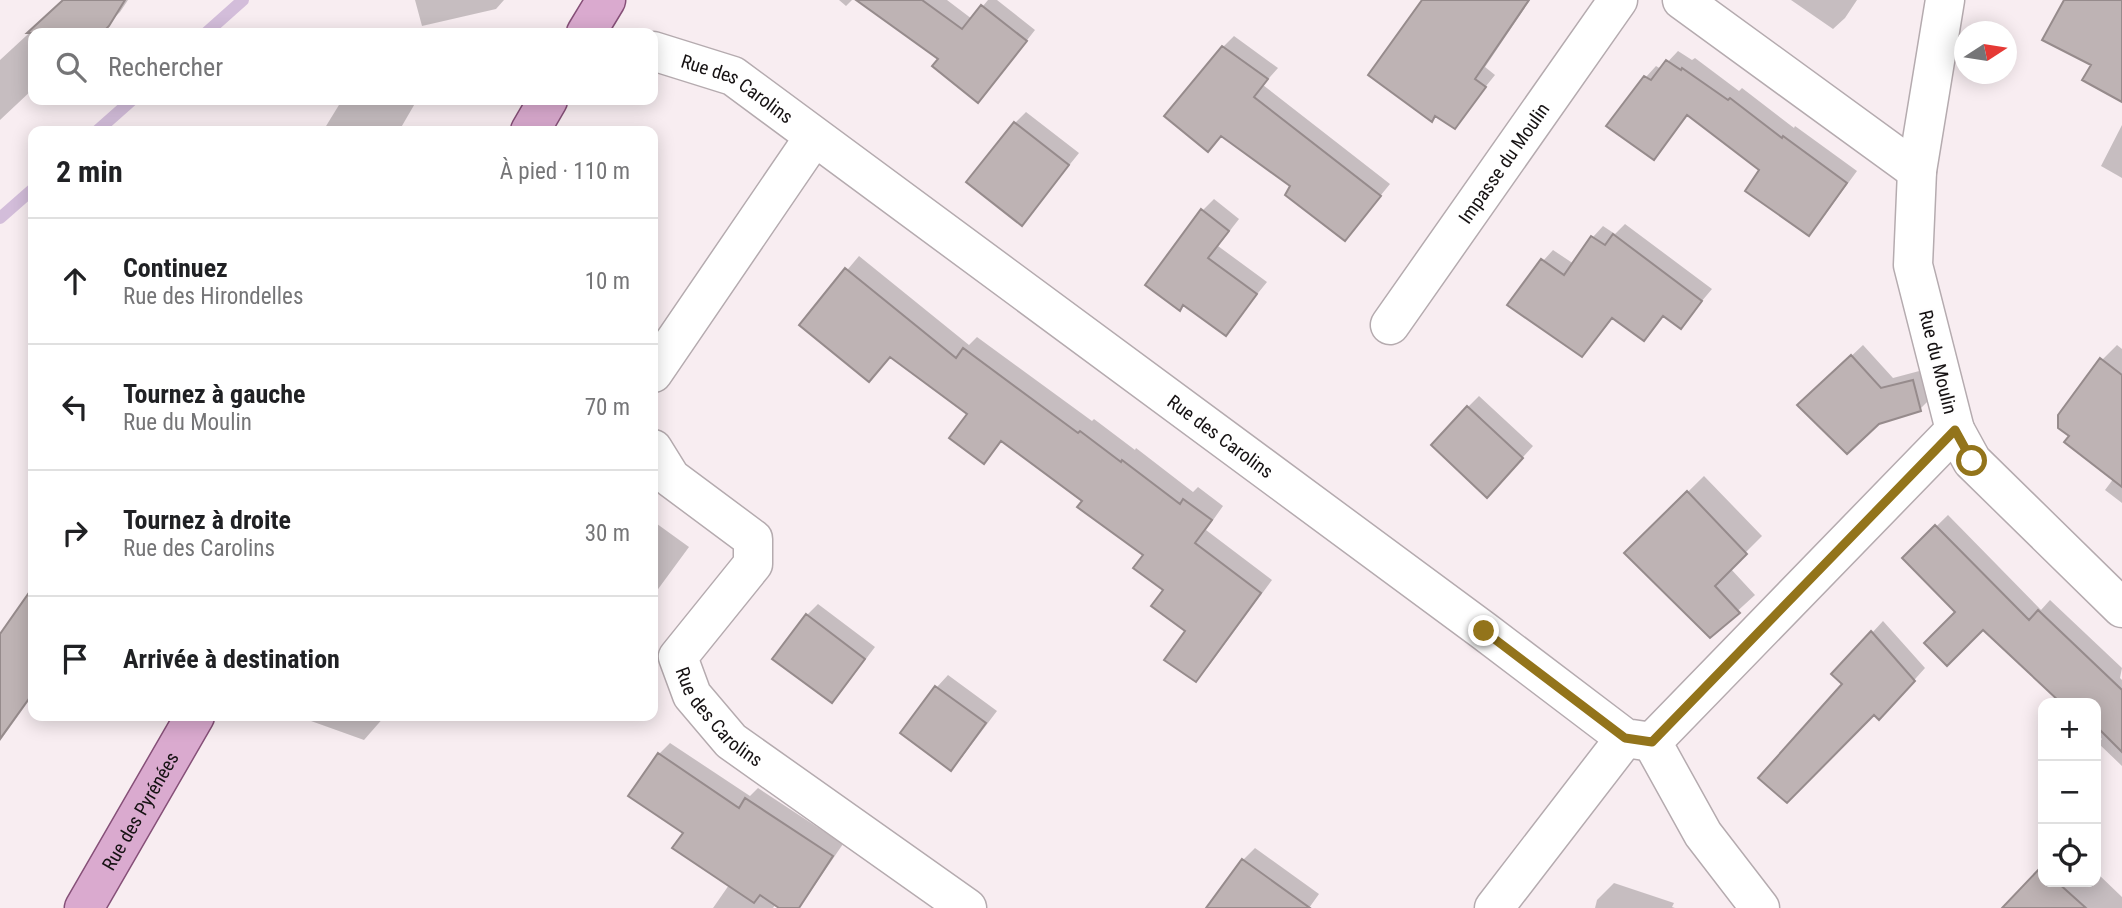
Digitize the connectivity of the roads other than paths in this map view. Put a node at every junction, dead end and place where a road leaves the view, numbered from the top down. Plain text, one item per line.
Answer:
1 (1618, 0) edge
2 (1682, 0) edge
3 (1945, 0) edge
4 (658, 53) edge
5 (545, 105) edge
6 (533, 126) edge
7 (814, 137) junction
8 (1917, 171) junction
9 (1390, 325) dead end
10 (658, 366) edge
11 (1955, 430) junction
12 (658, 457) edge
13 (2117, 598) edge
14 (189, 721) edge
15 (1638, 740) junction
16 (85, 908) edge
17 (967, 908) edge
18 (1494, 908) edge
19 (1760, 908) edge

1 - 9 street, Impasse du Moulin
2 - 8 street
3 - 8 street, Rue du Moulin
4 - 7 street, Rue des Carolins
5 - 6 main road
7 - 10 street, Rue des Carolins
7 - 15 street, Rue des Carolins
8 - 11 street, Rue du Moulin
11 - 13 street
11 - 15 street, Rue du Moulin
12 - 17 street, Rue des Carolins
14 - 16 main road, Rue des Pyrénées
15 - 18 street
15 - 19 street

